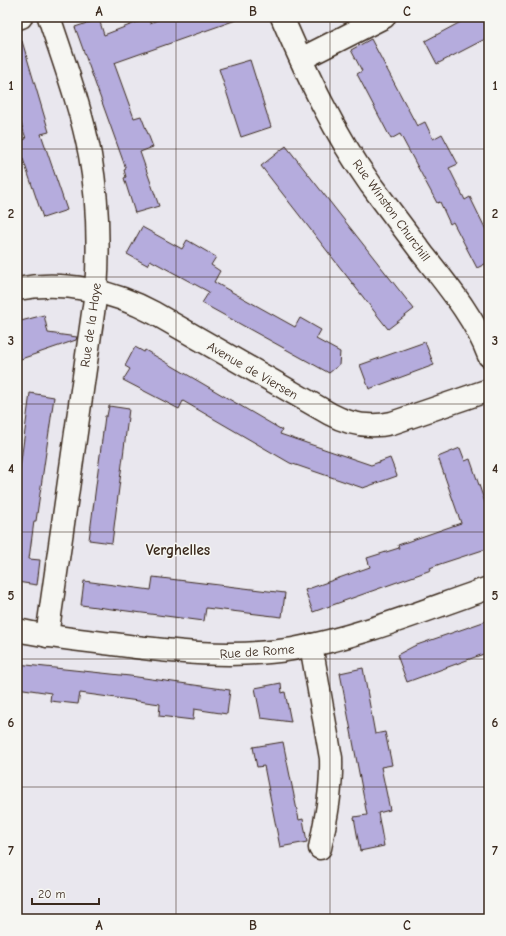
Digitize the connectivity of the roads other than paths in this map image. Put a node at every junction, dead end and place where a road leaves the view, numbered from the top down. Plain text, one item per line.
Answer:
1 (21, 17) edge
2 (49, 17) edge
3 (282, 17) edge
4 (384, 17) edge
5 (17, 18) edge
6 (301, 60) junction
7 (17, 289) edge
8 (96, 292) junction
9 (489, 356) edge
10 (489, 390) edge
11 (489, 588) edge
12 (17, 630) edge
13 (47, 636) junction
14 (311, 645) junction
15 (320, 848) dead end

1 - 5 street
2 - 8 street, Rue de la Haye
3 - 6 street, Rue Winston Churchill
4 - 6 street
6 - 9 street, Rue Winston Churchill
7 - 8 street, Avenue de Viersen
8 - 10 street, Avenue de Viersen
8 - 13 street, Rue de la Haye
11 - 14 street, Rue de Rome
12 - 13 street, Rue de Rome
13 - 14 street, Rue de Rome
14 - 15 street

